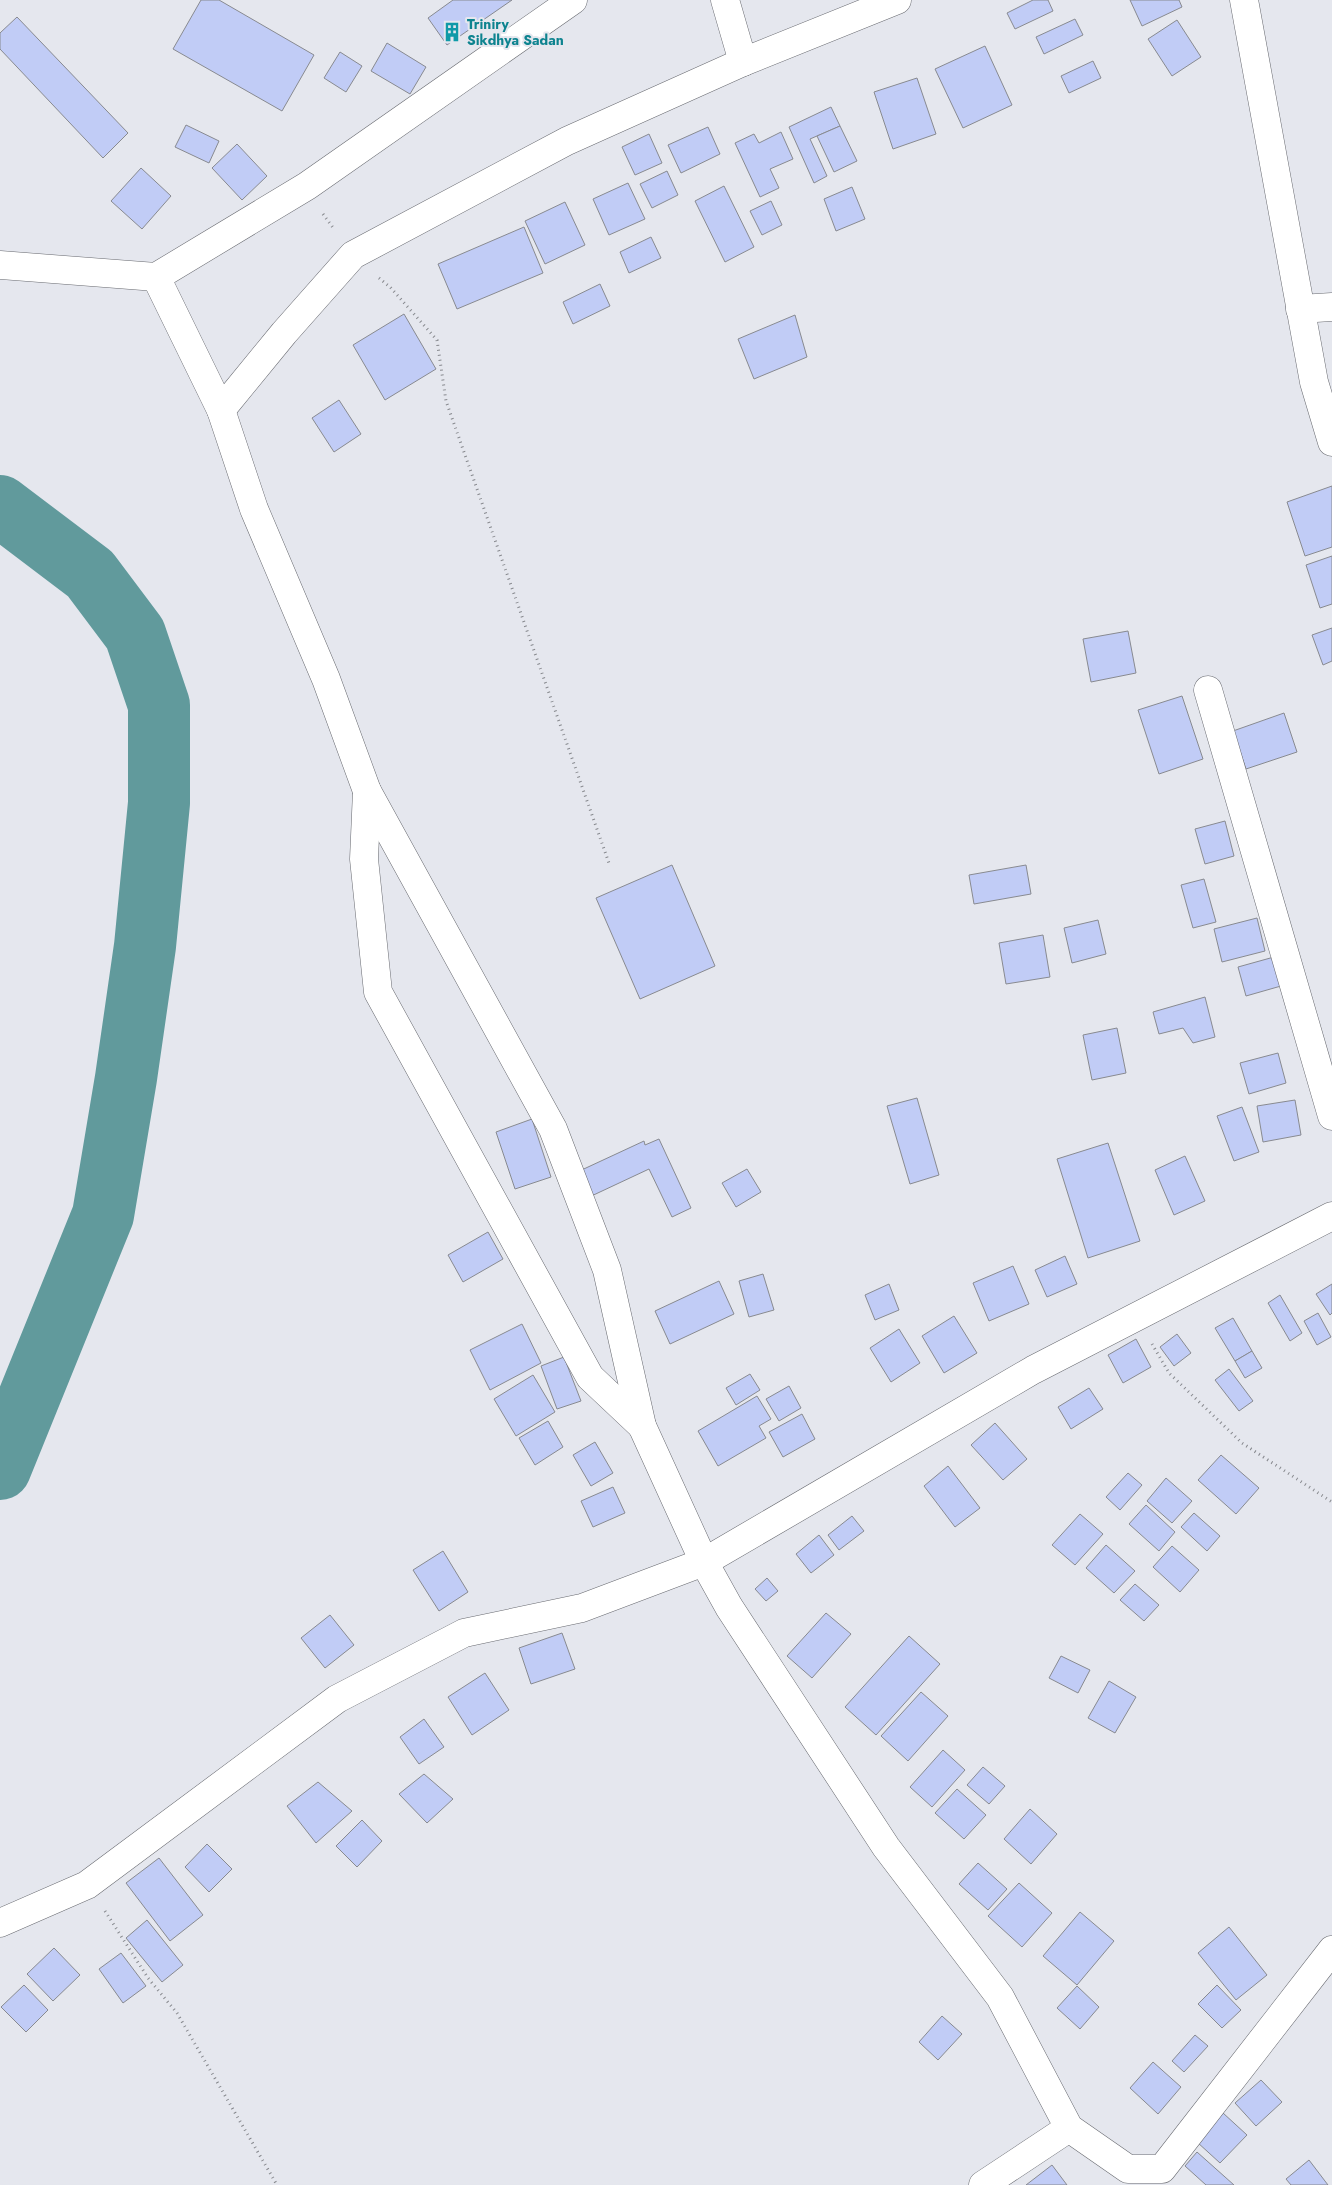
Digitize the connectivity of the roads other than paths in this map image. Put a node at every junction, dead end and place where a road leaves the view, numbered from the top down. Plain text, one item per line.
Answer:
1 (573, 0) edge
2 (725, 0) edge
3 (898, 0) edge
4 (1244, 0) edge
5 (743, 62) junction
6 (0, 265) edge
7 (156, 277) junction
8 (1332, 307) edge
9 (1300, 309) junction
10 (221, 410) junction
11 (1332, 442) edge
12 (1208, 690) dead end
13 (368, 791) junction
14 (1332, 1116) edge
15 (1332, 1216) edge
16 (642, 1426) junction
17 (704, 1562) junction
18 (0, 1923) edge
19 (1332, 1950) edge
20 (1068, 2128) junction
21 (1136, 2177) edge
22 (984, 2185) edge

1 - 7 street
2 - 5 street
3 - 5 street
4 - 9 street
5 - 10 street
6 - 7 street
7 - 10 street
8 - 9 street
9 - 11 street
10 - 13 street
12 - 14 street
13 - 16 street
13 - 16 street
15 - 17 street
16 - 17 street
17 - 18 street
17 - 20 street
19 - 21 street
20 - 21 street
20 - 22 street

